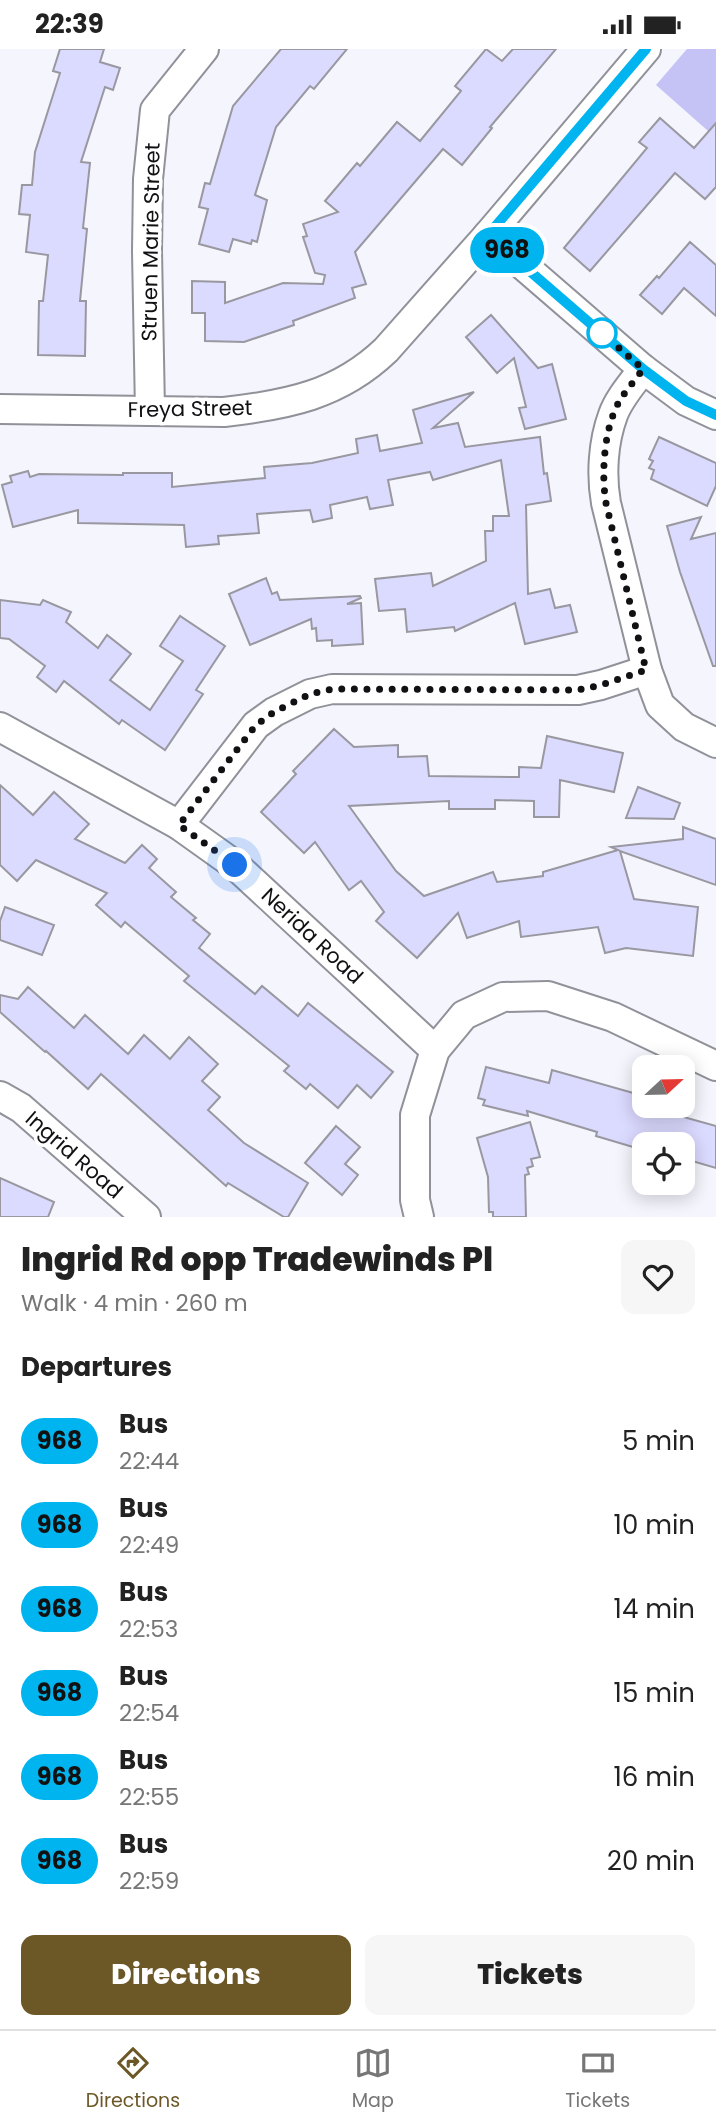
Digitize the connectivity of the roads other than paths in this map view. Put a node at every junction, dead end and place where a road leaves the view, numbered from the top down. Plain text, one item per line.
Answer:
1 (204, 49) edge
2 (646, 49) edge
3 (488, 235) junction
4 (643, 369) junction
5 (0, 409) edge
6 (150, 411) junction
7 (716, 415) edge
8 (646, 670) junction
9 (0, 726) edge
10 (716, 743) edge
11 (179, 825) junction
12 (435, 1049) junction
13 (716, 1066) edge
14 (0, 1096) edge
15 (146, 1217) edge
16 (419, 1217) edge

1 - 6 street, Struen Marie Street
2 - 3 street, Freya Street
3 - 4 street
3 - 6 street, Freya Street
4 - 7 street
4 - 8 street
5 - 6 street, Freya Street
8 - 10 street
8 - 11 street
9 - 11 street, Nerida Road
11 - 12 street, Nerida Road
12 - 13 street
12 - 16 street
14 - 15 street, Ingrid Road

